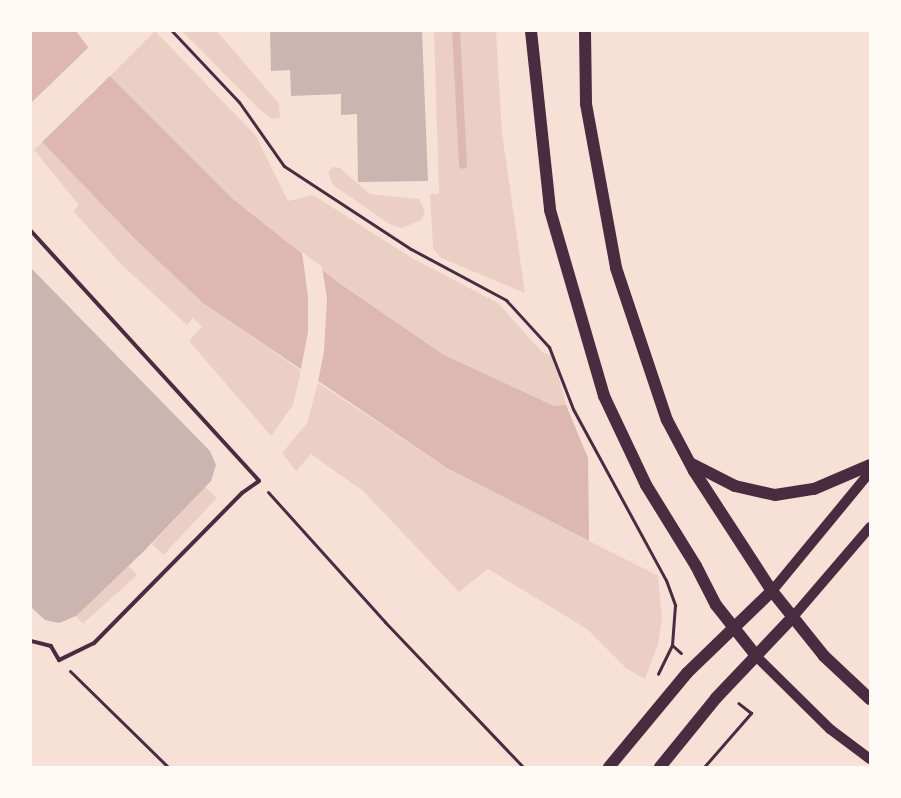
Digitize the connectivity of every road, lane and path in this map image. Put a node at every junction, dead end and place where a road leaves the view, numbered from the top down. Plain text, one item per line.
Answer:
1 (172, 31) edge
2 (531, 31) edge
3 (585, 31) edge
4 (31, 231) edge
5 (870, 465) edge
6 (693, 467) junction
7 (870, 472) edge
8 (259, 481) junction
9 (870, 527) edge
10 (772, 591) junction
11 (792, 618) junction
12 (737, 623) junction
13 (31, 641) edge
14 (666, 656) dead end
15 (757, 657) junction
16 (59, 660) junction
17 (870, 699) edge
18 (750, 713) dead end
19 (870, 759) edge
20 (168, 767) edge
21 (523, 767) edge
22 (609, 767) edge
23 (660, 767) edge
24 (704, 767) edge

1 - 14 path
2 - 12 main road
3 - 6 main road
4 - 8 lane
5 - 6 main road
6 - 10 main road
7 - 10 main road
8 - 16 lane
8 - 21 path
9 - 11 main road
10 - 11 main road
10 - 12 main road
11 - 15 main road
11 - 17 main road
12 - 15 main road
12 - 22 main road
13 - 16 lane
15 - 19 main road
15 - 23 main road
16 - 20 path
18 - 24 path

